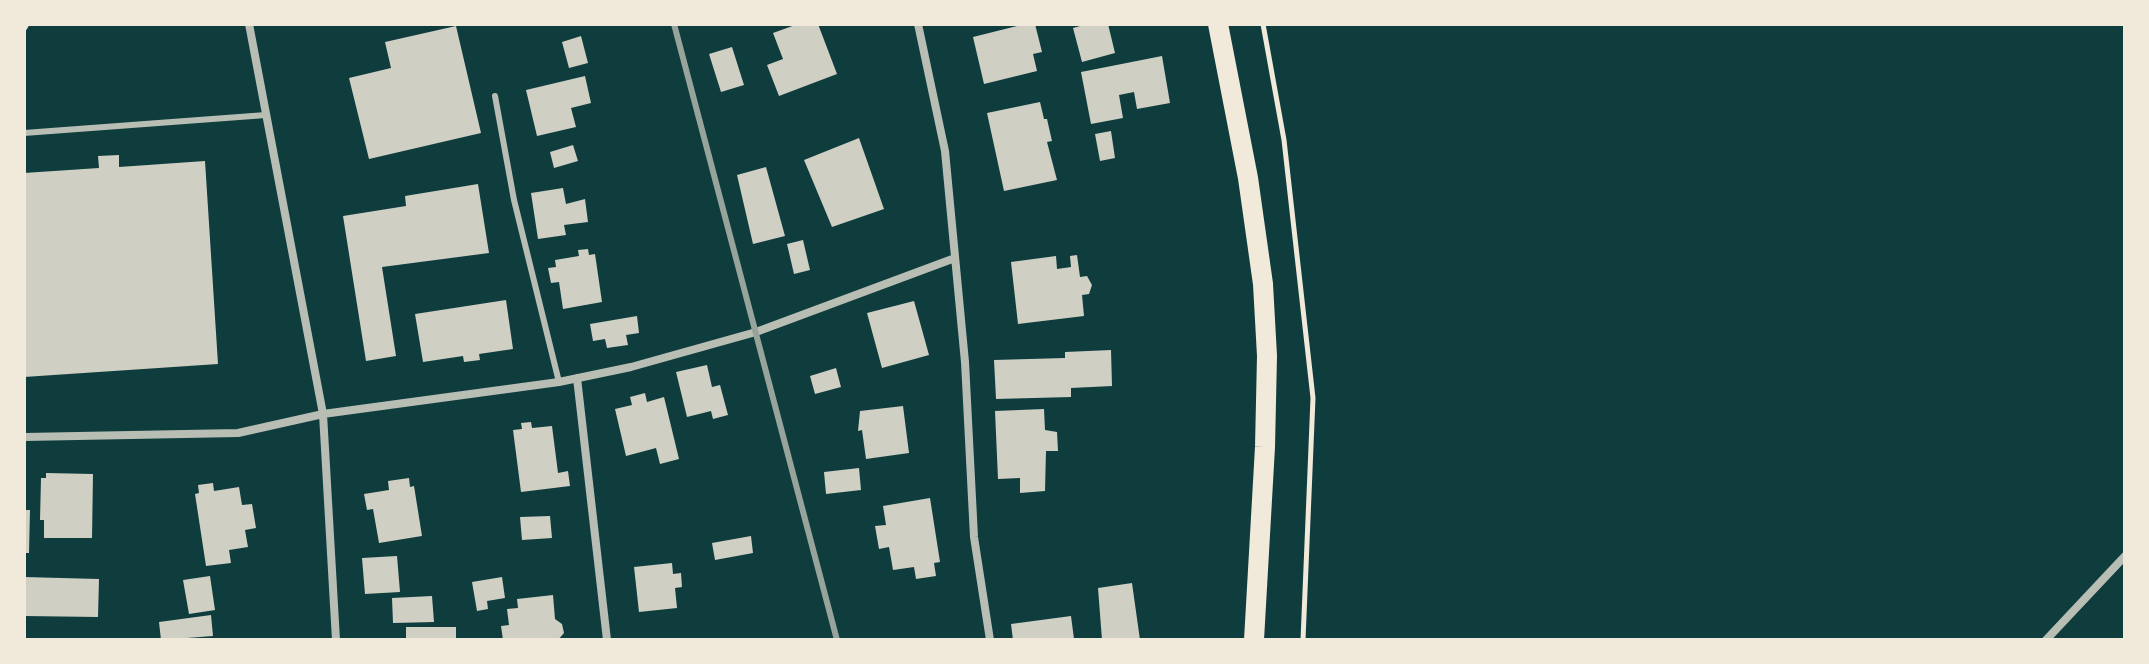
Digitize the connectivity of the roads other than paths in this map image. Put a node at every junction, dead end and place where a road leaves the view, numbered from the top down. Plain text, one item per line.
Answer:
1 (249, 24) edge
2 (918, 24) edge
3 (1218, 24) edge
4 (495, 96) dead end
5 (266, 115) junction
6 (24, 133) edge
7 (955, 258) junction
8 (577, 378) junction
9 (559, 382) junction
10 (323, 414) junction
11 (24, 437) edge
12 (2125, 556) edge
13 (336, 640) edge
14 (607, 640) edge
15 (990, 640) edge
16 (1254, 640) edge
17 (2046, 640) edge

1 - 5 street
2 - 7 street
3 - 16 main road
4 - 9 lane
5 - 6 lane
5 - 10 street
7 - 8 street
7 - 15 street
8 - 9 street
8 - 14 street
9 - 10 street
10 - 11 street
10 - 13 street
12 - 17 street

